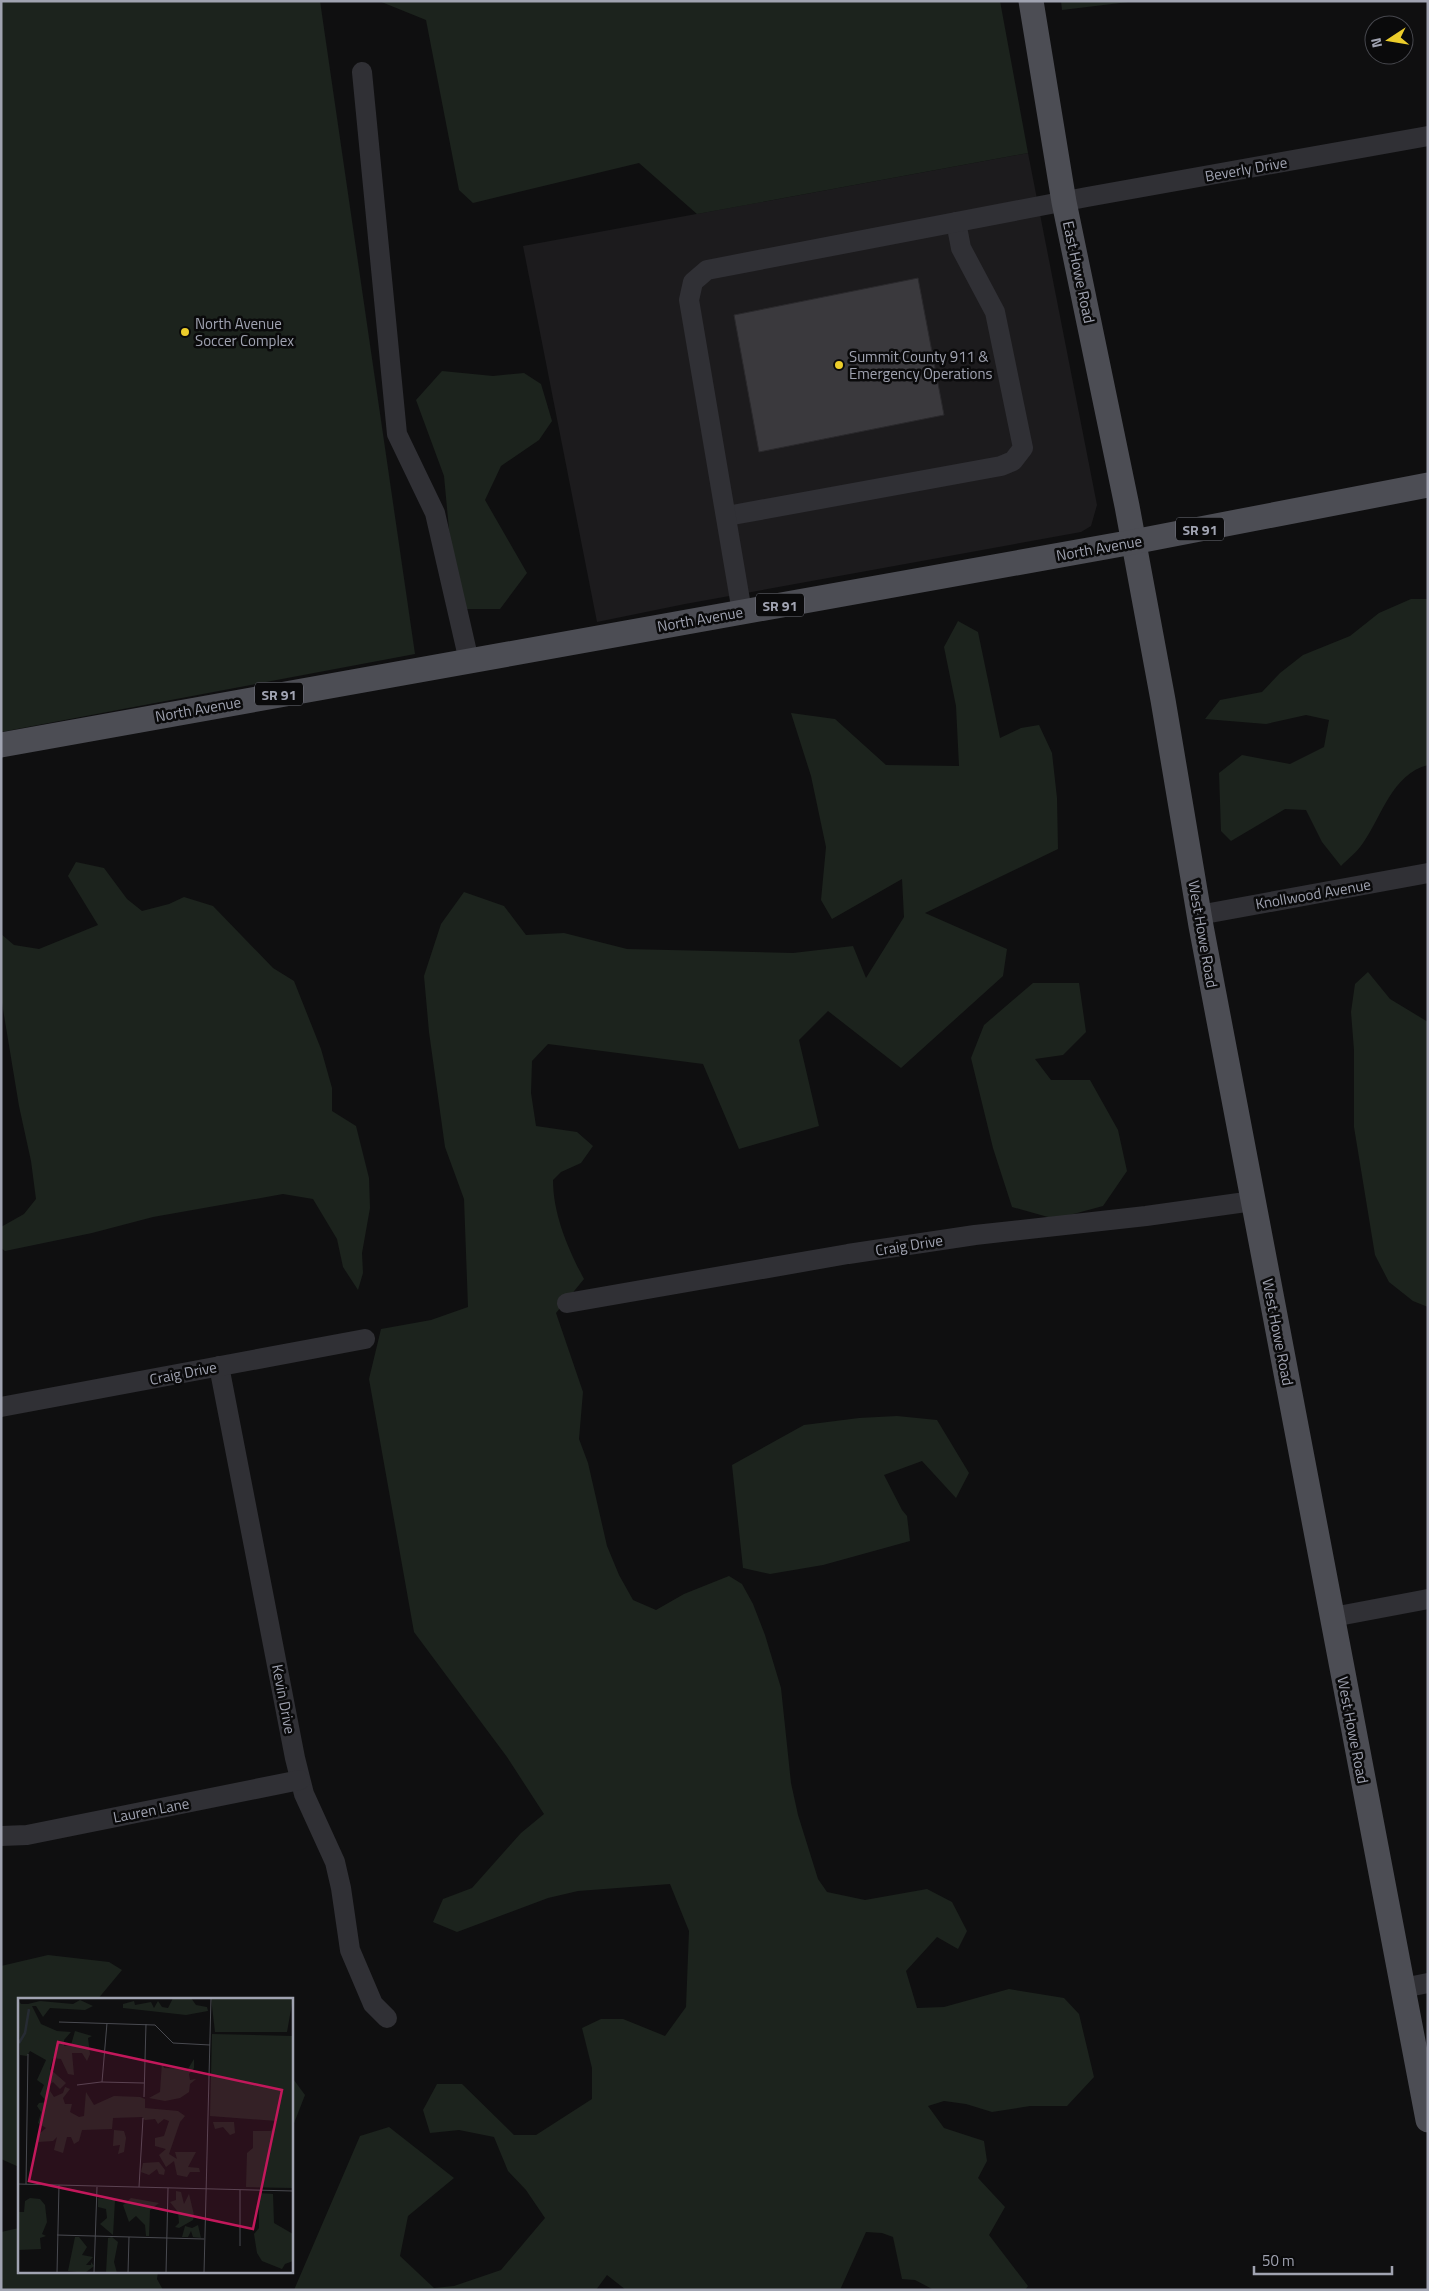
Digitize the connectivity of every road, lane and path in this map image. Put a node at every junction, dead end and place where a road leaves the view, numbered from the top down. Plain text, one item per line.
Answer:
1 (1031, 1) edge
2 (362, 72) dead end
3 (1428, 136) edge
4 (1064, 202) junction
5 (956, 222) junction
6 (1428, 485) edge
7 (727, 516) junction
8 (1133, 542) junction
9 (742, 612) junction
10 (469, 660) junction
11 (1, 745) edge
12 (1428, 873) edge
13 (1199, 915) junction
14 (1253, 1201) junction
15 (567, 1303) dead end
16 (365, 1339) dead end
17 (220, 1366) junction
18 (1, 1407) edge
19 (1428, 1599) edge
20 (1333, 1617) junction
21 (300, 1780) junction
22 (1, 1836) edge
23 (1428, 1983) edge
24 (1402, 1988) junction
25 (387, 2018) dead end
26 (1428, 2120) edge

1 - 4 main road, East Howe Road
2 - 10 street
3 - 4 street, Beverly Drive
4 - 5 street, Beverly Drive
4 - 8 main road, East Howe Road
5 - 7 street, Beverly Drive
5 - 7 street
6 - 8 main road, North Avenue / SR 91
7 - 9 street, Beverly Drive
8 - 9 main road, North Avenue / SR 91
8 - 13 main road, West Howe Road
9 - 10 main road, North Avenue / SR 91
10 - 11 main road, North Avenue / SR 91
12 - 13 street, Knollwood Avenue
13 - 14 main road, West Howe Road
14 - 15 street, Craig Drive
14 - 20 main road, West Howe Road
16 - 17 street, Craig Drive
17 - 18 street, Craig Drive
17 - 21 street, Kevin Drive
19 - 20 street
20 - 24 main road, West Howe Road
21 - 22 street, Lauren Lane
21 - 25 street, Kevin Drive
23 - 24 street
24 - 26 main road, West Howe Road

